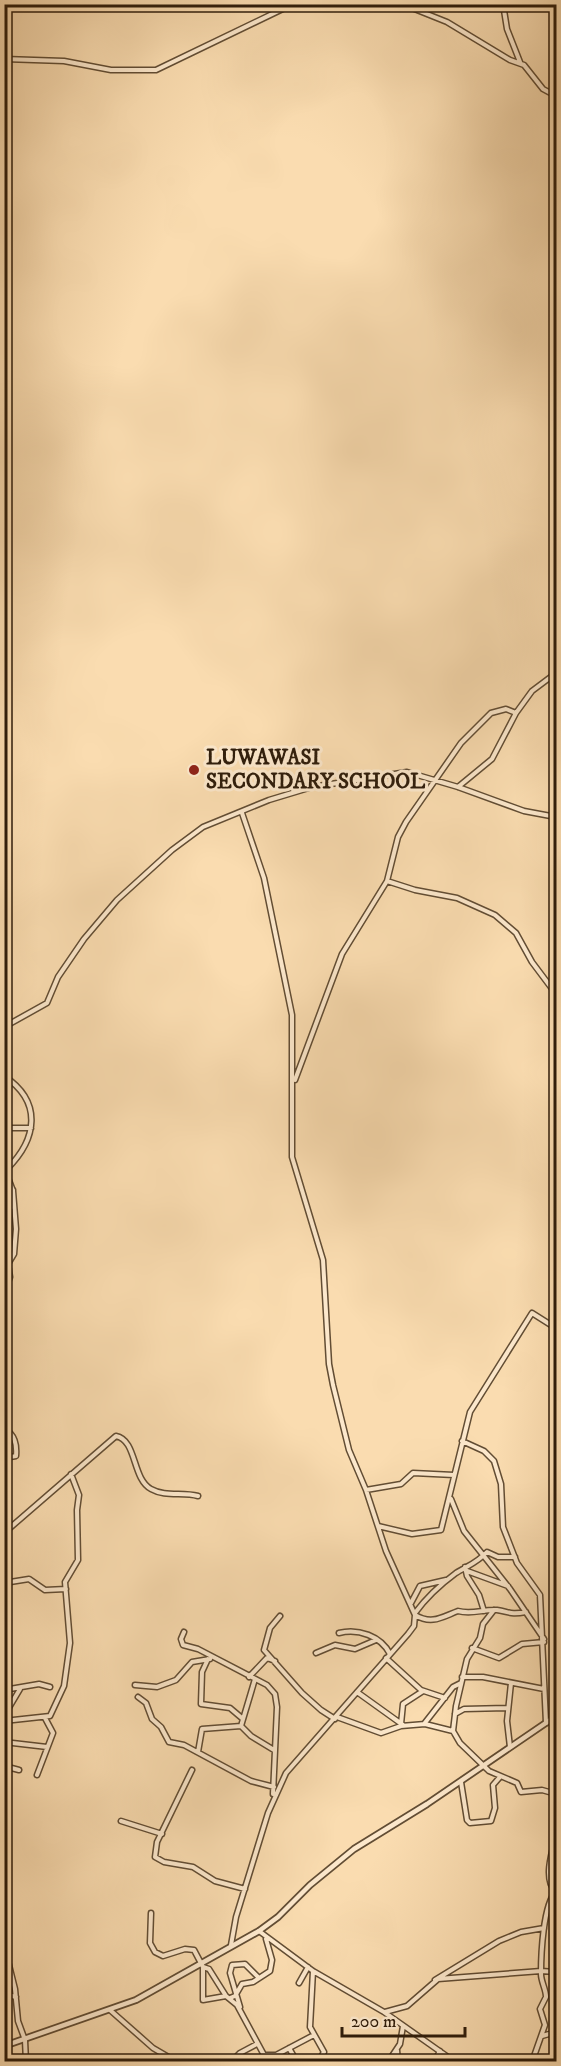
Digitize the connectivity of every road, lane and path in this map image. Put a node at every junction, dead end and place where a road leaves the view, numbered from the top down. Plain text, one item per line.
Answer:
1 (293, 4) edge
2 (402, 4) edge
3 (503, 4) edge
4 (4, 59) edge
5 (520, 62) junction
6 (556, 96) edge
7 (556, 674) edge
8 (516, 713) junction
9 (434, 782) junction
10 (459, 787) junction
11 (242, 813) junction
12 (556, 817) edge
13 (387, 881) junction
14 (556, 994) edge
15 (4, 1027) edge
16 (4, 1076) edge
17 (294, 1084) junction
18 (4, 1128) edge
19 (31, 1128) junction
20 (6, 1168) edge
21 (13, 1190) junction
22 (4, 1191) edge
23 (13, 1206) junction
24 (4, 1209) edge
25 (4, 1294) edge
26 (550, 1325) dead end
27 (4, 1371) edge
28 (7, 1390) dead end
29 (4, 1428) edge
30 (462, 1441) junction
31 (4, 1458) edge
32 (71, 1474) junction
33 (454, 1475) junction
34 (366, 1490) junction
35 (198, 1496) dead end
36 (451, 1498) junction
37 (378, 1526) junction
38 (4, 1533) edge
39 (484, 1555) junction
40 (515, 1557) junction
41 (466, 1569) junction
42 (446, 1580) junction
43 (4, 1583) edge
44 (508, 1586) junction
45 (66, 1589) junction
46 (411, 1603) junction
47 (494, 1610) junction
48 (484, 1611) junction
49 (526, 1612) junction
50 (415, 1614) junction
51 (280, 1616) dead end
52 (184, 1632) dead end
53 (339, 1633) dead end
54 (376, 1640) junction
55 (544, 1641) junction
56 (472, 1648) junction
57 (316, 1653) dead end
58 (390, 1654) junction
59 (386, 1658) junction
60 (208, 1659) junction
61 (218, 1660) junction
62 (276, 1662) junction
63 (249, 1677) junction
64 (462, 1677) junction
65 (255, 1679) junction
66 (461, 1683) junction
67 (511, 1683) junction
68 (135, 1685) dead end
69 (51, 1687) dead end
70 (20, 1688) junction
71 (544, 1689) junction
72 (4, 1690) edge
73 (424, 1691) junction
74 (357, 1692) junction
75 (138, 1696) dead end
76 (445, 1698) junction
77 (507, 1708) junction
78 (454, 1715) junction
79 (556, 1717) edge
80 (45, 1718) junction
81 (336, 1718) junction
82 (4, 1719) edge
83 (243, 1719) junction
84 (546, 1723) junction
85 (424, 1724) junction
86 (403, 1725) junction
87 (241, 1726) junction
88 (556, 1730) edge
89 (453, 1731) junction
90 (4, 1742) edge
91 (47, 1747) junction
92 (510, 1747) junction
93 (274, 1750) junction
94 (198, 1753) junction
95 (485, 1764) junction
96 (4, 1766) edge
97 (19, 1770) dead end
98 (192, 1770) dead end
99 (37, 1775) dead end
100 (500, 1777) junction
101 (461, 1782) junction
102 (274, 1787) junction
103 (556, 1794) edge
104 (273, 1798) junction
105 (121, 1821) dead end
106 (162, 1834) junction
107 (556, 1836) edge
108 (245, 1889) junction
109 (556, 1891) edge
110 (151, 1912) dead end
111 (544, 1928) junction
112 (259, 1930) junction
113 (267, 1939) junction
114 (4, 1945) edge
115 (231, 1945) junction
116 (202, 1965) junction
117 (308, 1967) junction
118 (313, 1971) junction
119 (541, 1971) junction
120 (556, 1972) edge
121 (259, 1978) junction
122 (434, 1981) junction
123 (299, 1983) dead end
124 (237, 1991) junction
125 (4, 1994) edge
126 (16, 1997) junction
127 (228, 1997) junction
128 (110, 2010) junction
129 (240, 2011) junction
130 (384, 2012) junction
131 (402, 2025) junction
132 (556, 2032) edge
133 (314, 2035) junction
134 (542, 2036) junction
135 (25, 2040) junction
136 (257, 2044) junction
137 (4, 2046) edge
138 (289, 2048) junction
139 (397, 2050) junction
140 (440, 2051) junction
141 (264, 2055) junction
142 (556, 2058) edge
143 (26, 2061) edge
144 (177, 2061) edge
145 (231, 2061) edge
146 (268, 2061) edge
147 (297, 2061) edge
148 (318, 2061) edge
149 (388, 2061) edge
150 (398, 2061) edge
151 (434, 2061) edge
152 (455, 2061) edge
153 (532, 2061) edge
154 (551, 2061) edge

1 - 4 street
2 - 5 street
3 - 5 street
5 - 6 street
7 - 8 street
8 - 9 street
8 - 10 street
9 - 10 street
9 - 11 street
9 - 13 street
10 - 12 street
11 - 15 street
11 - 17 street
13 - 14 street
13 - 17 street
16 - 19 street
17 - 34 street
18 - 19 street
19 - 20 street
20 - 21 street
21 - 22 street
21 - 23 street
23 - 24 street
23 - 25 street
26 - 30 street
27 - 28 street
29 - 31 street
30 - 33 street
30 - 40 street
32 - 35 street
32 - 38 street
32 - 45 street
33 - 34 street
33 - 36 street
34 - 37 street
36 - 37 street
36 - 39 street
37 - 46 street
39 - 40 street
39 - 41 street
39 - 44 street
40 - 55 street
41 - 42 street
41 - 44 street
41 - 48 street
42 - 46 street
42 - 50 street
43 - 45 street
44 - 49 street
45 - 80 street
46 - 50 street
47 - 48 street
47 - 49 street
47 - 56 street
48 - 50 street
49 - 55 street
50 - 58 street
51 - 62 street
52 - 61 street
53 - 54 street
54 - 57 street
54 - 58 street
55 - 56 street
55 - 71 street
56 - 64 street
58 - 59 street
59 - 73 street
59 - 74 street
60 - 61 street
60 - 68 street
60 - 83 street
61 - 63 street
62 - 63 street
62 - 81 street
63 - 65 street
64 - 66 street
64 - 67 street
65 - 83 street
65 - 93 street
66 - 76 street
66 - 78 street
67 - 71 street
67 - 77 street
69 - 70 street
70 - 72 street
70 - 82 street
71 - 84 street
73 - 76 street
73 - 86 street
74 - 81 street
74 - 86 street
75 - 94 street
76 - 85 street
77 - 78 street
77 - 92 street
78 - 89 street
79 - 84 street
79 - 88 street
80 - 82 street
80 - 91 street
81 - 86 street
81 - 104 street
83 - 87 street
84 - 92 street
85 - 86 street
85 - 89 street
87 - 93 street
87 - 94 street
89 - 95 street
90 - 91 street
91 - 99 street
92 - 95 street
93 - 102 street
94 - 102 street
95 - 100 street
95 - 101 street
96 - 97 street
98 - 106 street
100 - 101 street
100 - 103 street
101 - 112 street
102 - 104 street
104 - 108 street
105 - 106 street
106 - 108 street
107 - 109 street
108 - 115 street
109 - 111 street
110 - 116 street
111 - 119 street
111 - 122 street
112 - 113 street
112 - 115 street
113 - 117 street
113 - 121 street
114 - 126 street
115 - 116 street
116 - 127 street
116 - 127 street
116 - 128 street
117 - 118 street
117 - 123 street
118 - 130 street
118 - 133 street
119 - 120 street
119 - 122 street
119 - 134 street
121 - 124 street
121 - 124 street
122 - 130 street
124 - 127 street
124 - 129 street
125 - 126 street
126 - 135 street
127 - 129 street
128 - 135 street
128 - 144 street
129 - 136 street
130 - 131 street
131 - 139 street
131 - 140 street
132 - 134 street
133 - 138 street
133 - 148 street
134 - 153 street
135 - 137 street
135 - 143 street
136 - 141 street
136 - 145 street
138 - 141 street
138 - 147 street
139 - 149 street
139 - 150 street
140 - 151 street
140 - 152 street
141 - 146 street
142 - 154 street

